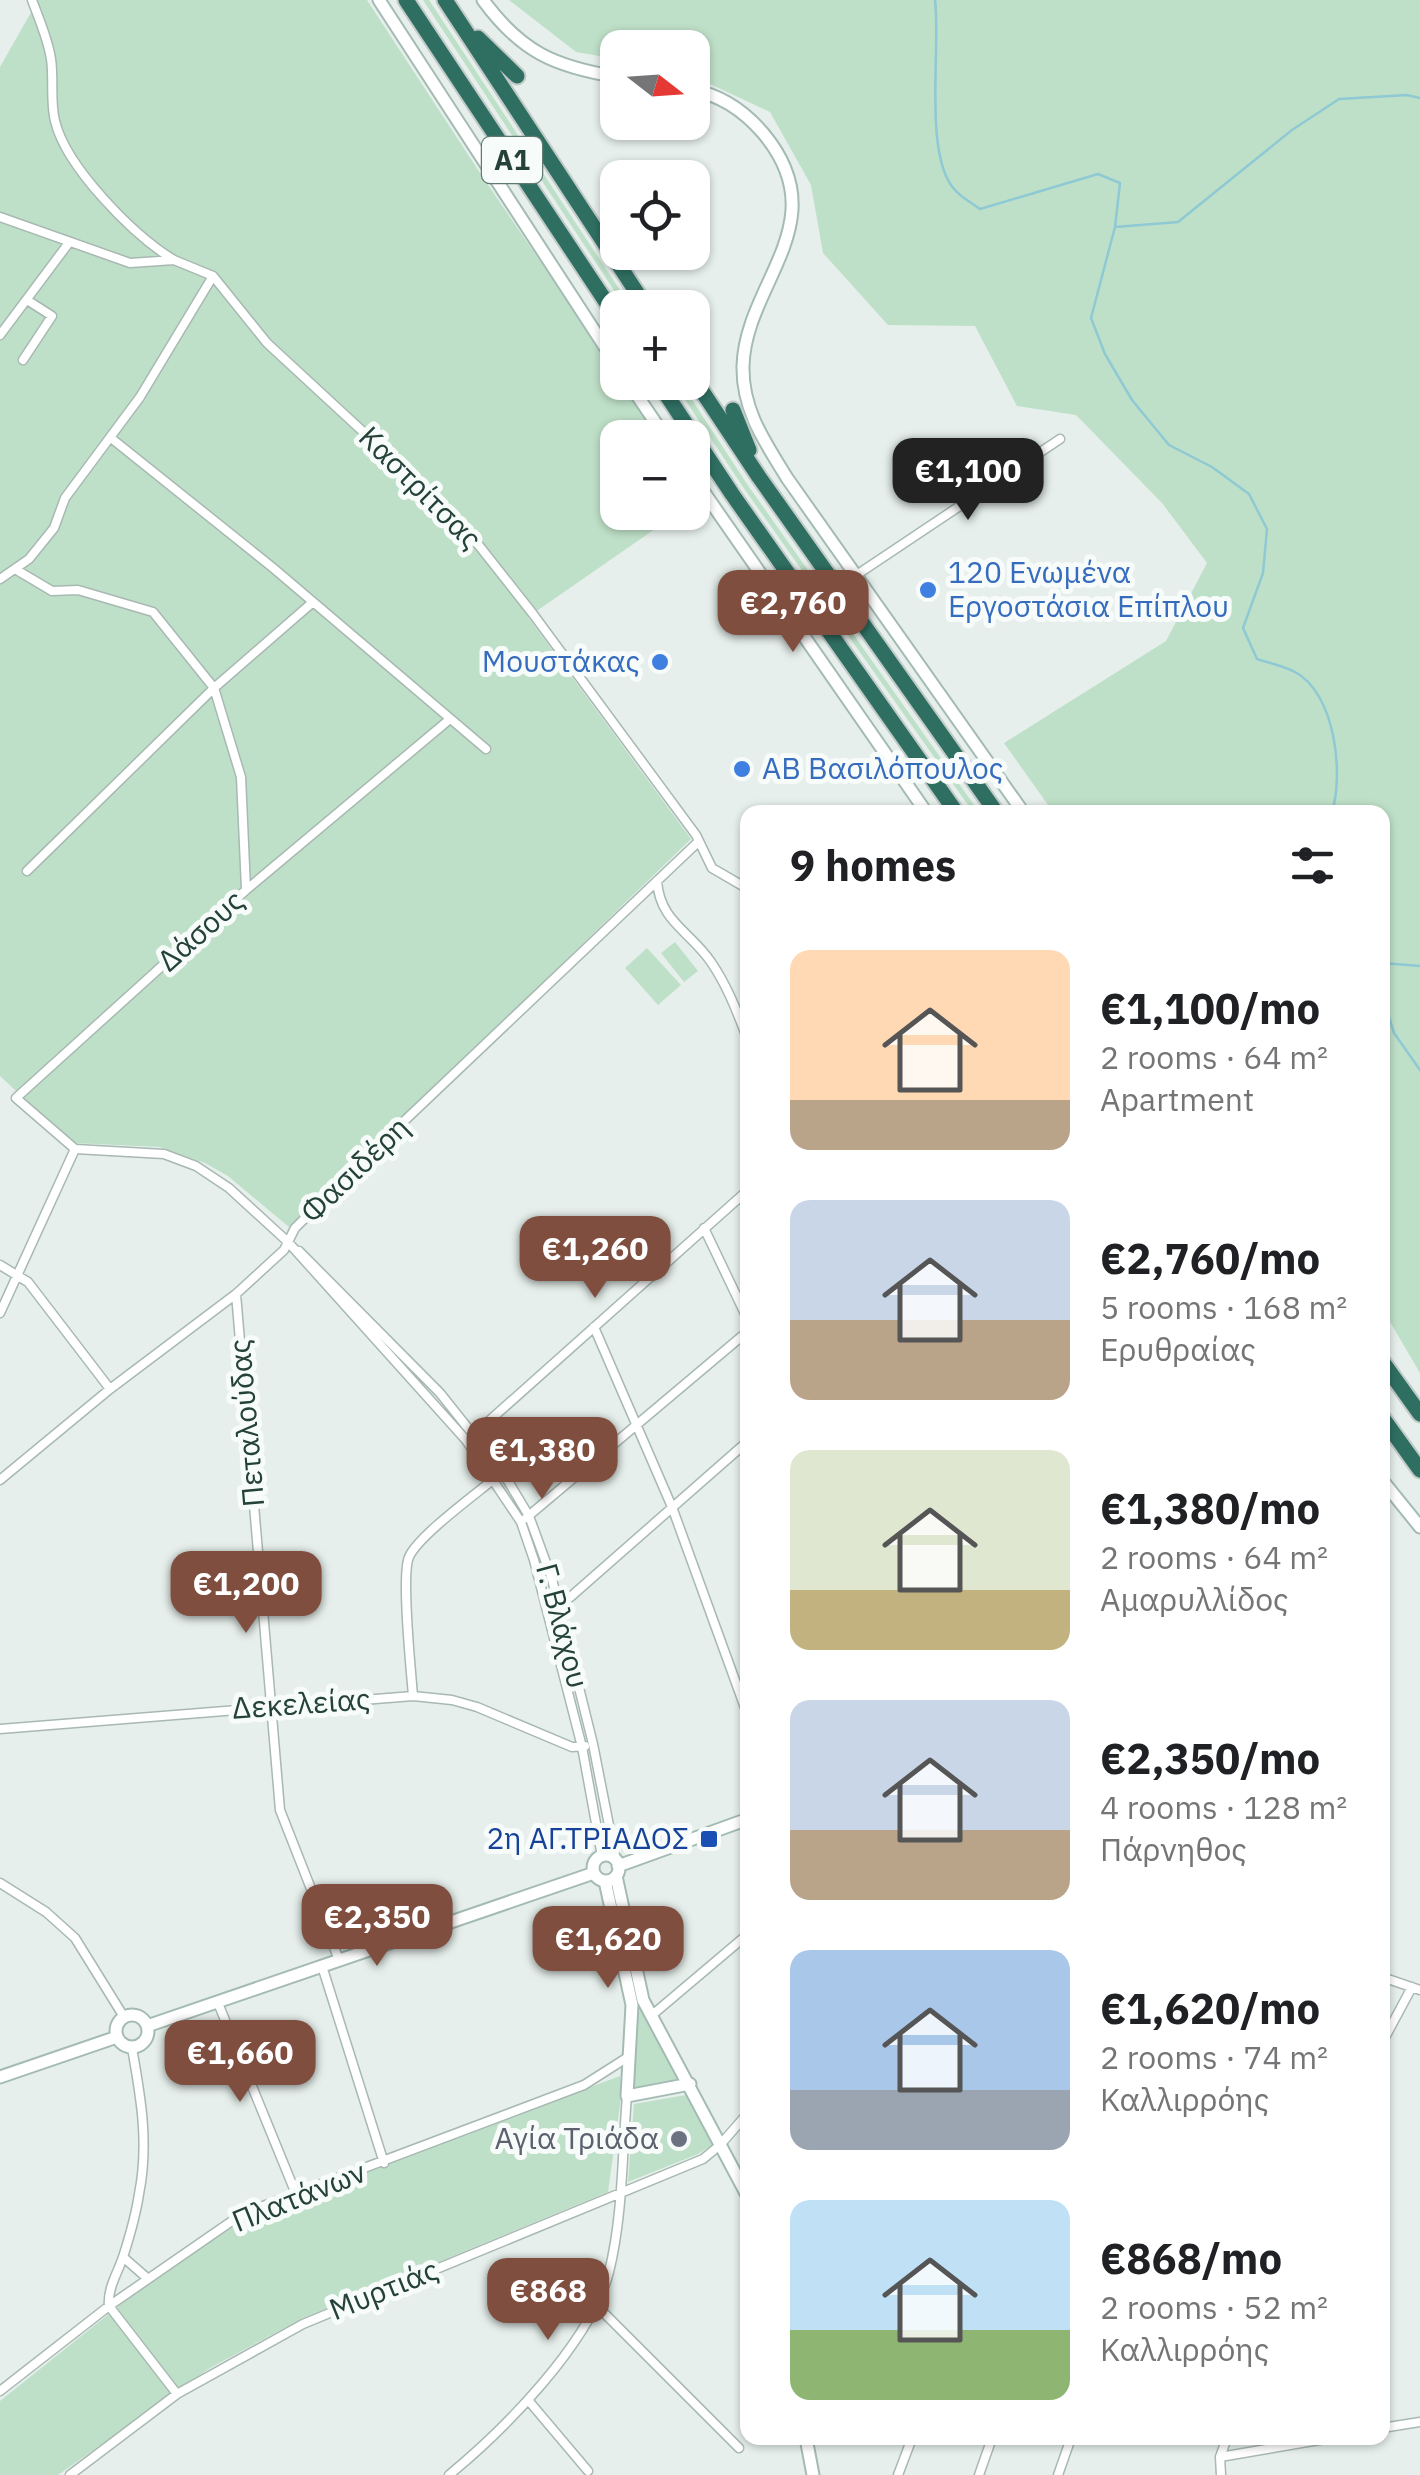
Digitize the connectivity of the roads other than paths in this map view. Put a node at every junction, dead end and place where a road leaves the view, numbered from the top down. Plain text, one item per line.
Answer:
1 (32, 0) edge
2 (378, 0) edge
3 (406, 0) edge
4 (483, 0) edge
5 (450, 7) edge
6 (600, 74) edge
7 (517, 76) dead end
8 (710, 95) edge
9 (0, 217) edge
10 (68, 244) junction
11 (174, 260) junction
12 (213, 276) junction
13 (635, 290) edge
14 (600, 293) edge
15 (27, 300) junction
16 (0, 335) edge
17 (600, 339) edge
18 (23, 360) dead end
19 (670, 400) edge
20 (708, 400) edge
21 (733, 410) dead end
22 (112, 438) junction
23 (1060, 439) dead end
24 (759, 477) junction
25 (710, 501) edge
26 (15, 569) junction
27 (856, 576) junction
28 (0, 579) edge
29 (313, 602) junction
30 (214, 688) junction
31 (450, 720) junction
32 (486, 749) dead end
33 (921, 805) edge
34 (951, 805) edge
35 (991, 805) edge
36 (1018, 805) edge
37 (697, 844) junction
38 (27, 871) dead end
39 (656, 880) junction
40 (740, 884) edge
41 (246, 890) junction
42 (740, 1016) edge
43 (75, 1149) junction
44 (740, 1197) edge
45 (704, 1228) junction
46 (288, 1242) junction
47 (0, 1265) edge
48 (16, 1276) junction
49 (236, 1294) junction
50 (740, 1303) edge
51 (0, 1313) edge
52 (594, 1327) junction
53 (740, 1338) edge
54 (1390, 1372) edge
55 (110, 1389) junction
56 (1420, 1414) edge
57 (637, 1426) junction
58 (1390, 1428) edge
59 (470, 1438) junction
60 (740, 1448) edge
61 (1420, 1470) edge
62 (502, 1472) junction
63 (493, 1479) junction
64 (0, 1480) edge
65 (1390, 1489) edge
66 (672, 1507) junction
67 (525, 1519) junction
68 (1420, 1528) edge
69 (558, 1606) junction
70 (740, 1694) edge
71 (412, 1696) junction
72 (270, 1706) junction
73 (0, 1728) edge
74 (593, 1744) junction
75 (582, 1747) junction
76 (740, 1822) edge
77 (602, 1856) junction
78 (610, 1871) junction
79 (0, 1882) edge
80 (740, 1941) edge
81 (339, 1960) junction
82 (322, 1966) junction
83 (1390, 1980) edge
84 (1416, 1989) edge
85 (218, 2003) junction
86 (651, 2016) junction
87 (124, 2017) junction
88 (147, 2026) junction
89 (1390, 2030) edge
90 (116, 2037) junction
91 (132, 2048) junction
92 (628, 2056) junction
93 (0, 2077) edge
94 (690, 2084) junction
95 (626, 2096) junction
96 (740, 2122) edge
97 (720, 2145) junction
98 (384, 2163) junction
99 (740, 2182) edge
100 (296, 2194) junction
101 (618, 2194) junction
102 (123, 2257) junction
103 (147, 2278) junction
104 (596, 2305) junction
105 (109, 2306) junction
106 (0, 2391) edge
107 (177, 2394) junction
108 (528, 2400) junction
109 (1420, 2422) edge
110 (1390, 2427) edge
111 (807, 2445) edge
112 (909, 2445) edge
113 (990, 2445) edge
114 (1069, 2445) edge
115 (1224, 2445) edge
116 (1290, 2445) edge
117 (739, 2448) dead end
118 (1220, 2457) junction
119 (588, 2471) dead end
120 (70, 2475) edge
121 (449, 2475) edge
122 (813, 2475) edge
123 (898, 2475) edge
124 (979, 2475) edge
125 (1058, 2475) edge
126 (1221, 2475) edge

1 - 11 street
2 - 17 main road
3 - 14 highway, Α1
4 - 6 main road
5 - 7 highway
5 - 13 highway, Α1
8 - 27 main road
9 - 10 street, Καστρίτσας
10 - 11 street, Καστρίτσας
10 - 15 street
11 - 12 street, Καστρίτσας
12 - 22 street
12 - 37 street, Καστρίτσας
15 - 16 street
15 - 18 street
19 - 34 highway
20 - 24 highway
21 - 24 highway
22 - 26 street
22 - 29 street
23 - 27 street
24 - 35 highway
25 - 33 main road
26 - 28 street
26 - 30 street
27 - 36 main road
29 - 30 street
29 - 31 street
30 - 38 street
30 - 41 street
31 - 32 street
31 - 41 street, Δάσους
37 - 39 street, Φασιδέρη
37 - 40 street, Καστρίτσας
39 - 42 street
39 - 46 street, Φασιδέρη
41 - 43 street, Δάσους
43 - 46 street, Γ. Βλάχου
43 - 48 street
44 - 45 street
45 - 50 street
45 - 52 street
46 - 49 street, Φασιδέρη
46 - 59 street, Γ. Βλάχου
47 - 48 street
48 - 51 street
48 - 55 street
49 - 55 street, Φασιδέρη
49 - 72 street, Πεταλούδας
52 - 57 street
52 - 59 street
53 - 57 street
54 - 56 highway
55 - 64 street, Φασιδέρη
57 - 66 street
57 - 67 street
58 - 61 highway
59 - 62 street, Γ. Βλάχου
59 - 63 street, Γ. Βλάχου
60 - 66 street
62 - 63 street
62 - 67 street, Γ. Βλάχου
63 - 67 street, Γ. Βλάχου
63 - 71 street
65 - 68 main road
66 - 69 street
66 - 70 street
67 - 69 street, Γ. Βλάχου
67 - 75 street, Γ. Βλάχου
69 - 74 street, Γ. Βλάχου
71 - 72 street, Δεκελείας
71 - 75 street, Δεκελείας
72 - 73 street, Δεκελείας
72 - 81 street, Πεταλούδας
74 - 75 street
74 - 78 street, Γ. Βλάχου
75 - 77 street, Γ. Βλάχου
76 - 78 main road
77 - 78 main road
77 - 78 main road
78 - 81 main road
78 - 86 main road
78 - 92 main road
79 - 87 street
80 - 86 street
81 - 82 main road
82 - 85 main road
82 - 98 street
83 - 84 street
84 - 89 street
85 - 88 main road
85 - 100 street
86 - 94 main road
87 - 88 main road
87 - 90 main road
88 - 91 main road
90 - 91 main road
90 - 93 main road
91 - 102 street
92 - 95 main road
92 - 98 street, Πλατάνων
94 - 95 main road
94 - 97 main road
95 - 101 street
96 - 97 street, Μυρτιάς
97 - 99 main road
97 - 101 street, Μυρτιάς
98 - 100 street, Πλατάνων
100 - 103 street, Πλατάνων
101 - 104 street
101 - 107 street, Μυρτιάς
102 - 103 street
102 - 105 street
103 - 105 street, Πλατάνων
104 - 108 street
104 - 117 street
105 - 106 street, Πλατάνων
105 - 107 street
107 - 120 street, Μυρτιάς
108 - 119 street
108 - 121 street
109 - 110 street
111 - 122 main road
112 - 123 street
113 - 124 street
114 - 125 street
115 - 118 street
116 - 118 street
118 - 126 street

